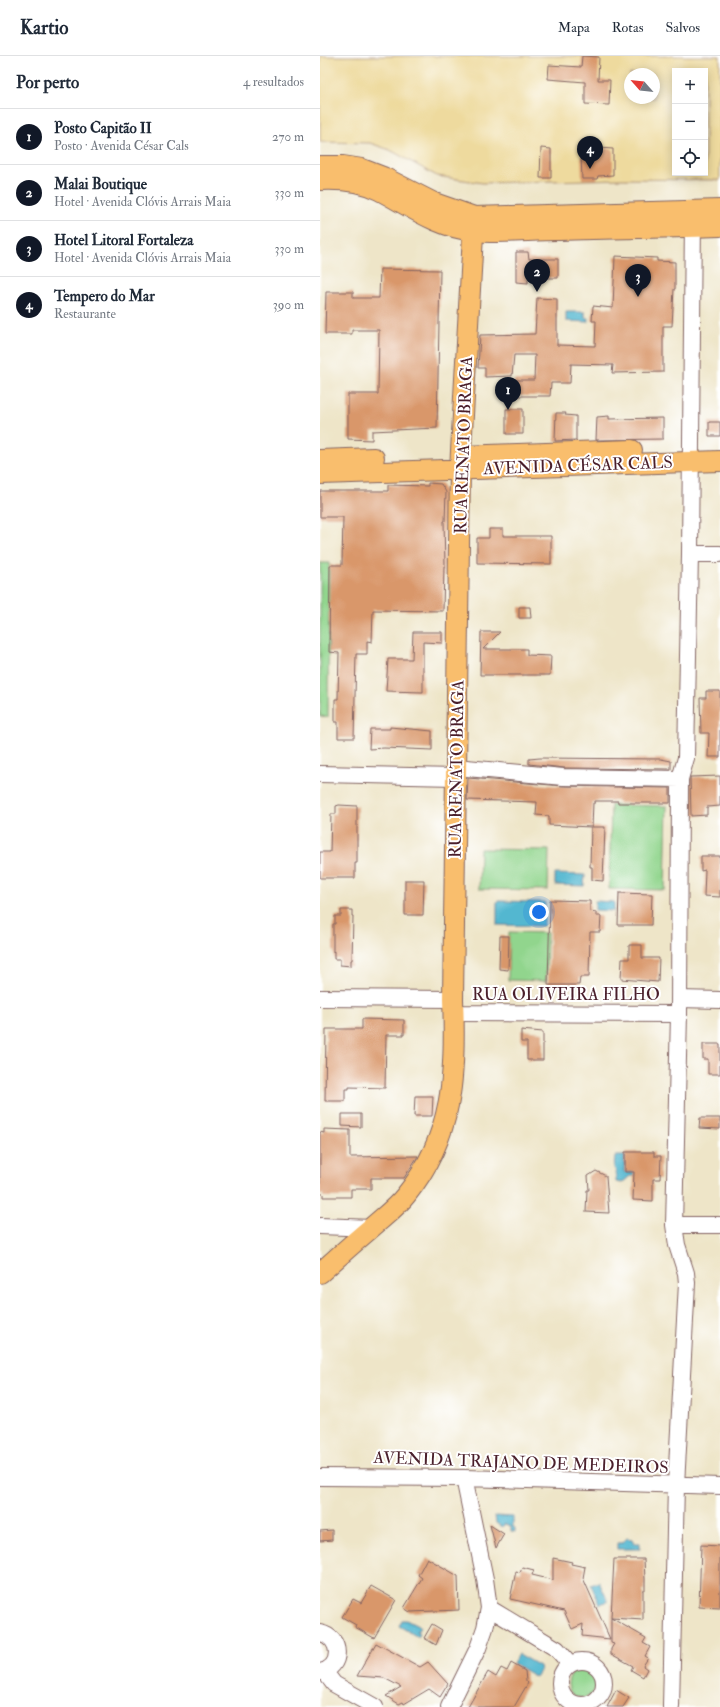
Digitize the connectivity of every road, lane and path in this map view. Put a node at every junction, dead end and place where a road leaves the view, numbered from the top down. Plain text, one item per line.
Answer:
1 (320, 166) edge
2 (320, 180) edge
3 (720, 210) edge
4 (693, 219) junction
5 (474, 224) junction
6 (720, 226) edge
7 (720, 448) edge
8 (691, 455) junction
9 (320, 460) edge
10 (720, 461) edge
11 (461, 462) junction
12 (320, 474) edge
13 (690, 554) junction
14 (720, 554) edge
15 (456, 772) junction
16 (320, 774) edge
17 (680, 779) junction
18 (320, 998) edge
19 (720, 1000) edge
20 (453, 1006) junction
21 (679, 1007) junction
22 (674, 1225) junction
23 (720, 1225) edge
24 (320, 1226) edge
25 (372, 1228) junction
26 (320, 1273) edge
27 (320, 1477) edge
28 (464, 1478) junction
29 (676, 1485) junction
30 (720, 1486) edge
31 (488, 1608) junction
32 (320, 1632) edge
33 (570, 1664) dead end
34 (322, 1671) edge
35 (375, 1707) edge
36 (449, 1707) edge
37 (671, 1707) edge

1 - 5 main road
2 - 5 main road
3 - 4 main road
4 - 5 main road
4 - 6 main road
4 - 8 street
5 - 11 main road, RUA RENATO BRAGA
7 - 8 main road
8 - 10 main road
8 - 11 main road, AVENIDA CÉSAR CALS
8 - 13 street
9 - 11 main road, AVENIDA CÉSAR CALS
11 - 12 main road, AVENIDA CÉSAR CALS
11 - 15 main road, RUA RENATO BRAGA
13 - 14 street
13 - 17 street
15 - 16 street
15 - 17 street
15 - 20 main road, RUA RENATO BRAGA
17 - 21 street
18 - 20 street, RUA OLIVEIRA FILHO
19 - 21 street, RUA OLIVEIRA FILHO
20 - 21 street, RUA OLIVEIRA FILHO
20 - 25 main road, RUA RENATO BRAGA
21 - 22 street
22 - 23 street
22 - 29 street
24 - 25 street
25 - 26 main road, RUA RENATO BRAGA
27 - 28 street, AVENIDA TRAJANO DE MEDEIROS
28 - 29 street, AVENIDA TRAJANO DE MEDEIROS
28 - 31 street
29 - 30 street, AVENIDA TRAJANO DE MEDEIROS
29 - 37 street
31 - 33 street
31 - 36 street
32 - 34 street
34 - 35 street

